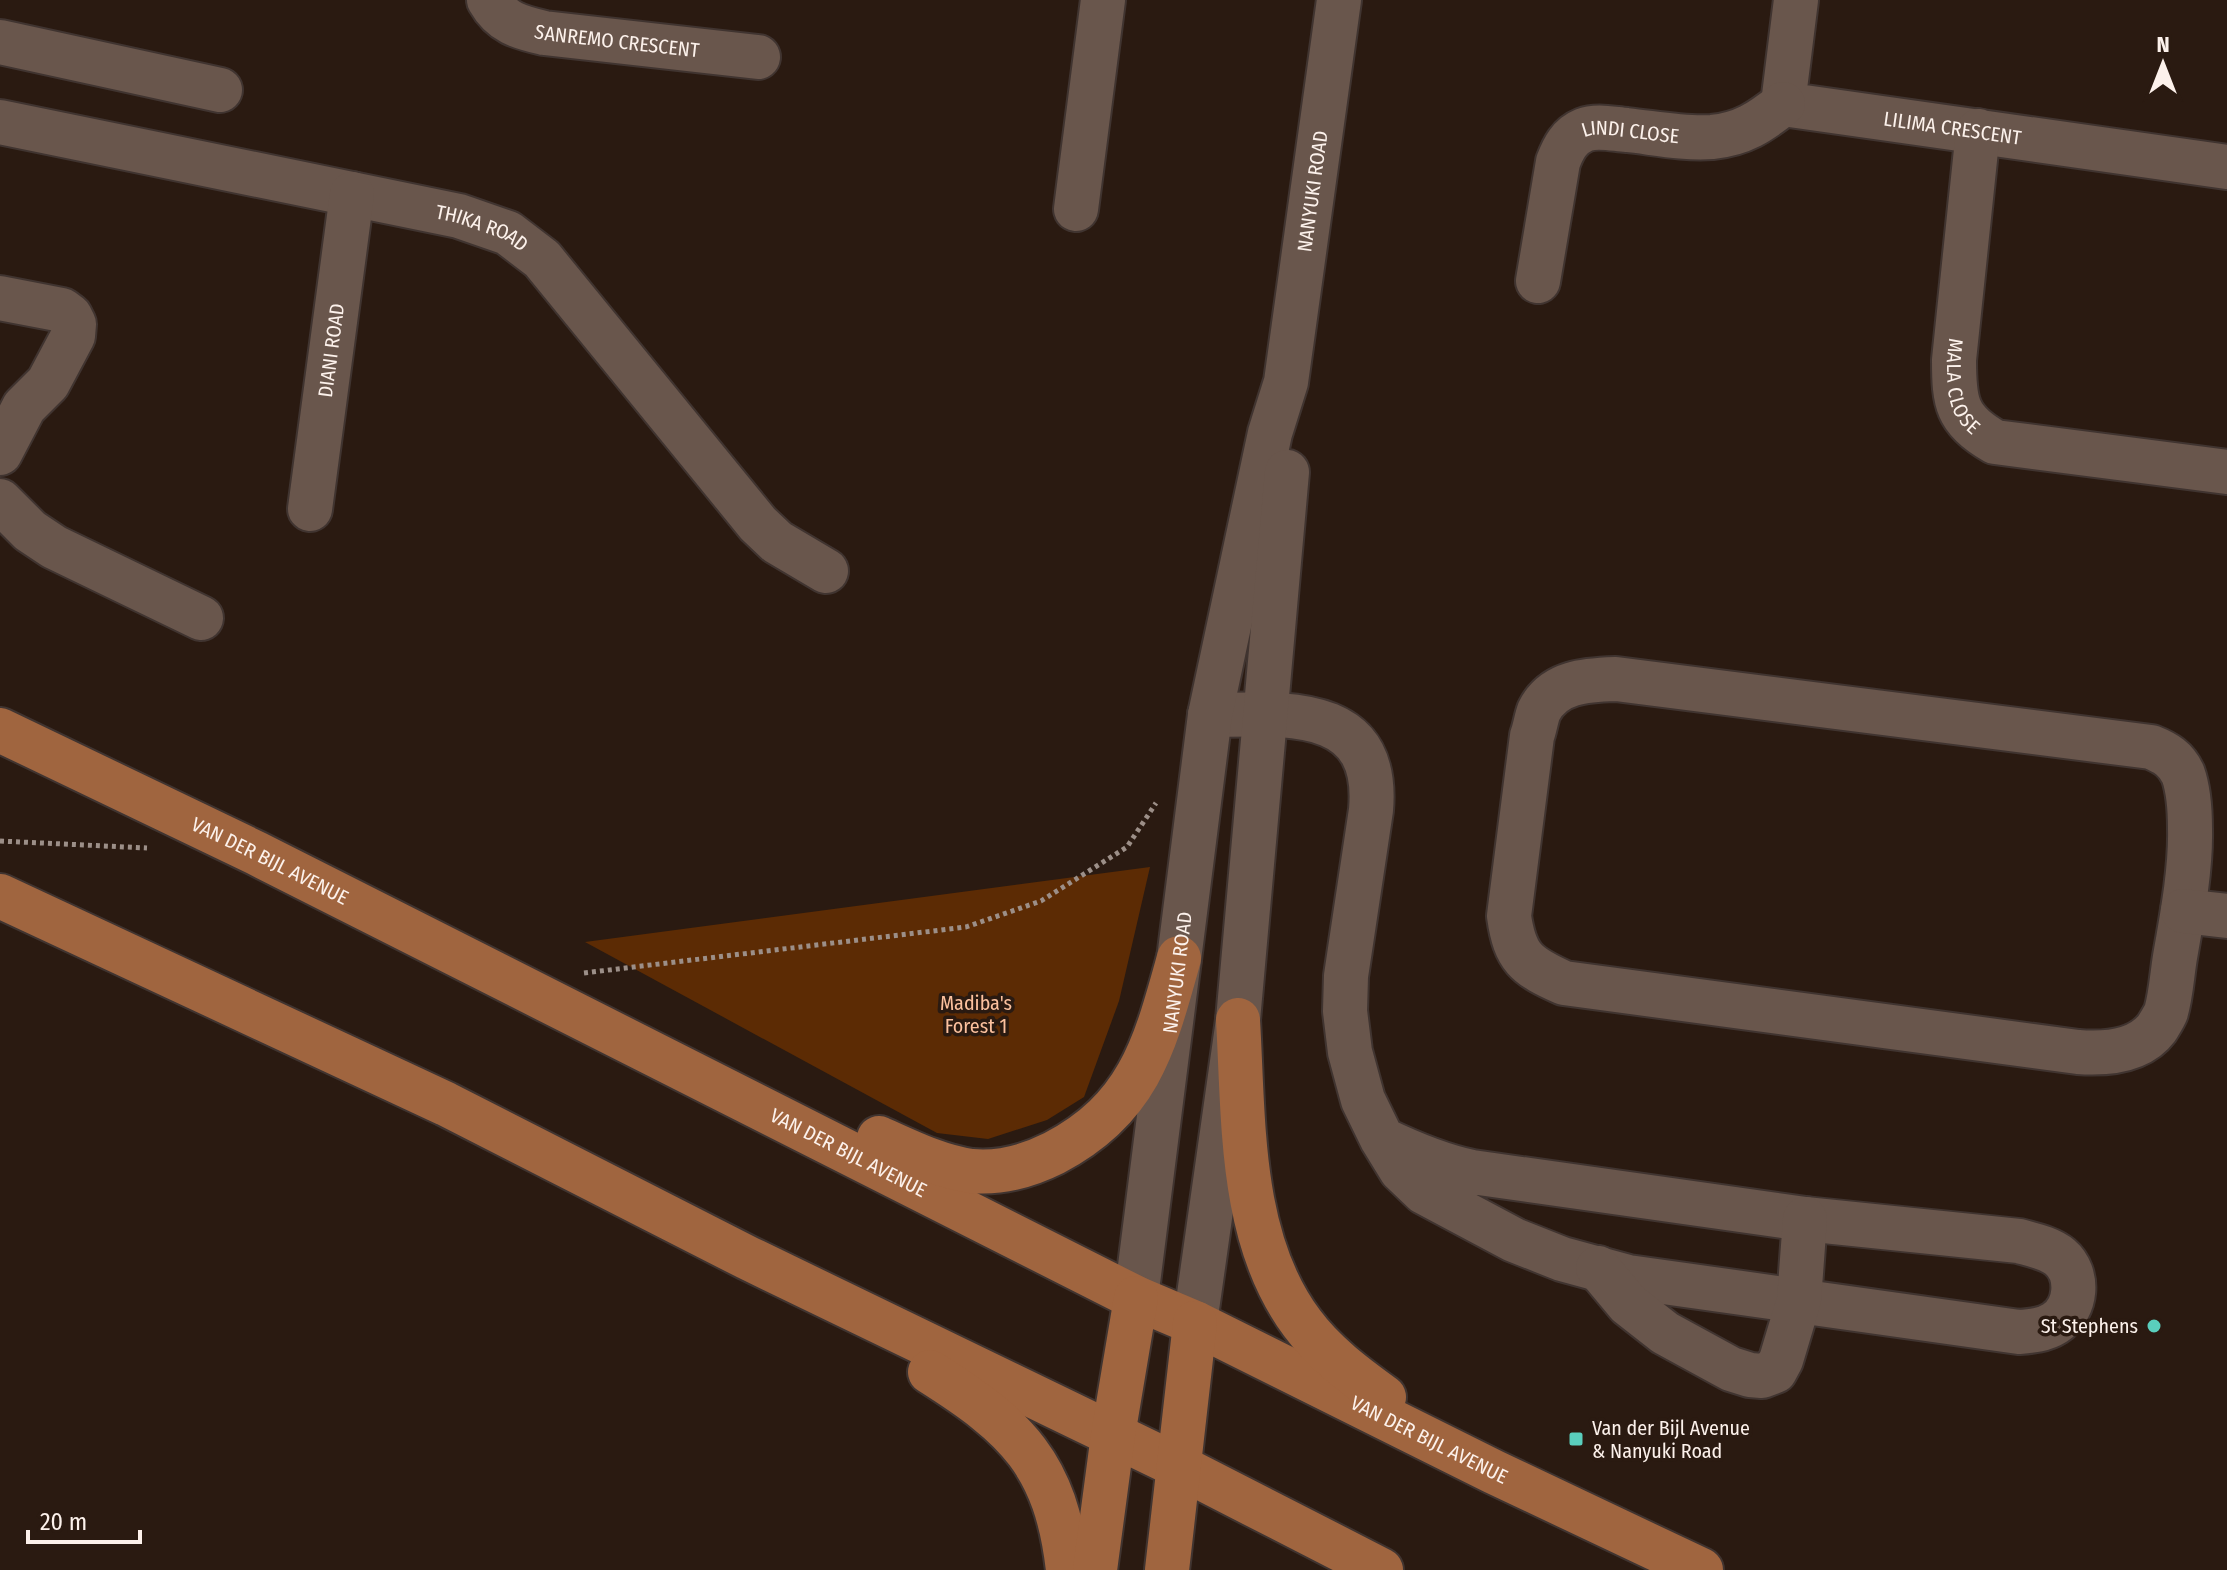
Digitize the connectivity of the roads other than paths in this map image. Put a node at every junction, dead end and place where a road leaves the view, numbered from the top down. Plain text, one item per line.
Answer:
1 (489, 0) edge
2 (1103, 0) edge
3 (1339, 0) edge
4 (1796, 0) edge
5 (0, 42) edge
6 (758, 57) dead end
7 (220, 90) dead end
8 (1783, 104) junction
9 (0, 122) edge
10 (1978, 131) junction
11 (2227, 167) edge
12 (352, 194) junction
13 (1076, 209) dead end
14 (1538, 281) dead end
15 (0, 298) edge
16 (1286, 382) junction
17 (0, 453) edge
18 (2227, 472) edge
19 (0, 501) edge
20 (310, 509) dead end
21 (826, 571) dead end
22 (201, 618) dead end
23 (1265, 714) junction
24 (1210, 715) junction
25 (0, 730) edge
26 (0, 896) edge
27 (2183, 911) junction
28 (2227, 916) edge
29 (1179, 958) junction
30 (508, 982) junction
31 (1238, 1020) junction
32 (1382, 1139) junction
33 (1805, 1219) junction
34 (748, 1258) junction
35 (1598, 1268) junction
36 (1136, 1298) junction
37 (1799, 1300) junction
38 (1195, 1323) junction
39 (1113, 1435) junction
40 (1180, 1467) junction
41 (1494, 1472) junction
42 (1068, 1570) edge
43 (1095, 1570) edge
44 (1167, 1570) edge
45 (1381, 1570) edge
46 (1701, 1570) edge

1 - 6 street, SANREMO CRESCENT
2 - 13 street
3 - 16 street, NANYUKI ROAD
4 - 8 street
5 - 7 street
8 - 10 street, LILIMA CRESCENT
8 - 14 street, LINDI CLOSE
9 - 12 street, THIKA ROAD
10 - 11 street, LILIMA CRESCENT
10 - 18 street, MALA CLOSE
12 - 20 street, DIANI ROAD
12 - 21 street, THIKA ROAD
15 - 17 street
16 - 23 street, NANYUKI ROAD
16 - 24 street, NANYUKI ROAD
19 - 22 street
23 - 24 street
23 - 31 street, NANYUKI ROAD
23 - 32 street
24 - 29 street, NANYUKI ROAD
25 - 30 main road, VAN DER BIJL AVENUE
26 - 34 main road
27 - 27 street
27 - 28 street
29 - 30 main road
29 - 36 street, NANYUKI ROAD
30 - 36 main road, VAN DER BIJL AVENUE
31 - 38 street, NANYUKI ROAD
31 - 41 main road
32 - 33 street
32 - 35 street
33 - 37 street
33 - 37 street
34 - 39 main road
34 - 42 main road
35 - 37 street
35 - 37 street
36 - 38 main road, VAN DER BIJL AVENUE
36 - 39 main road, NANYUKI ROAD
38 - 40 main road, NANYUKI ROAD
38 - 41 main road, VAN DER BIJL AVENUE
39 - 40 main road
39 - 43 main road, NANYUKI ROAD
40 - 44 main road, NANYUKI ROAD
40 - 45 main road
41 - 46 main road, VAN DER BIJL AVENUE

